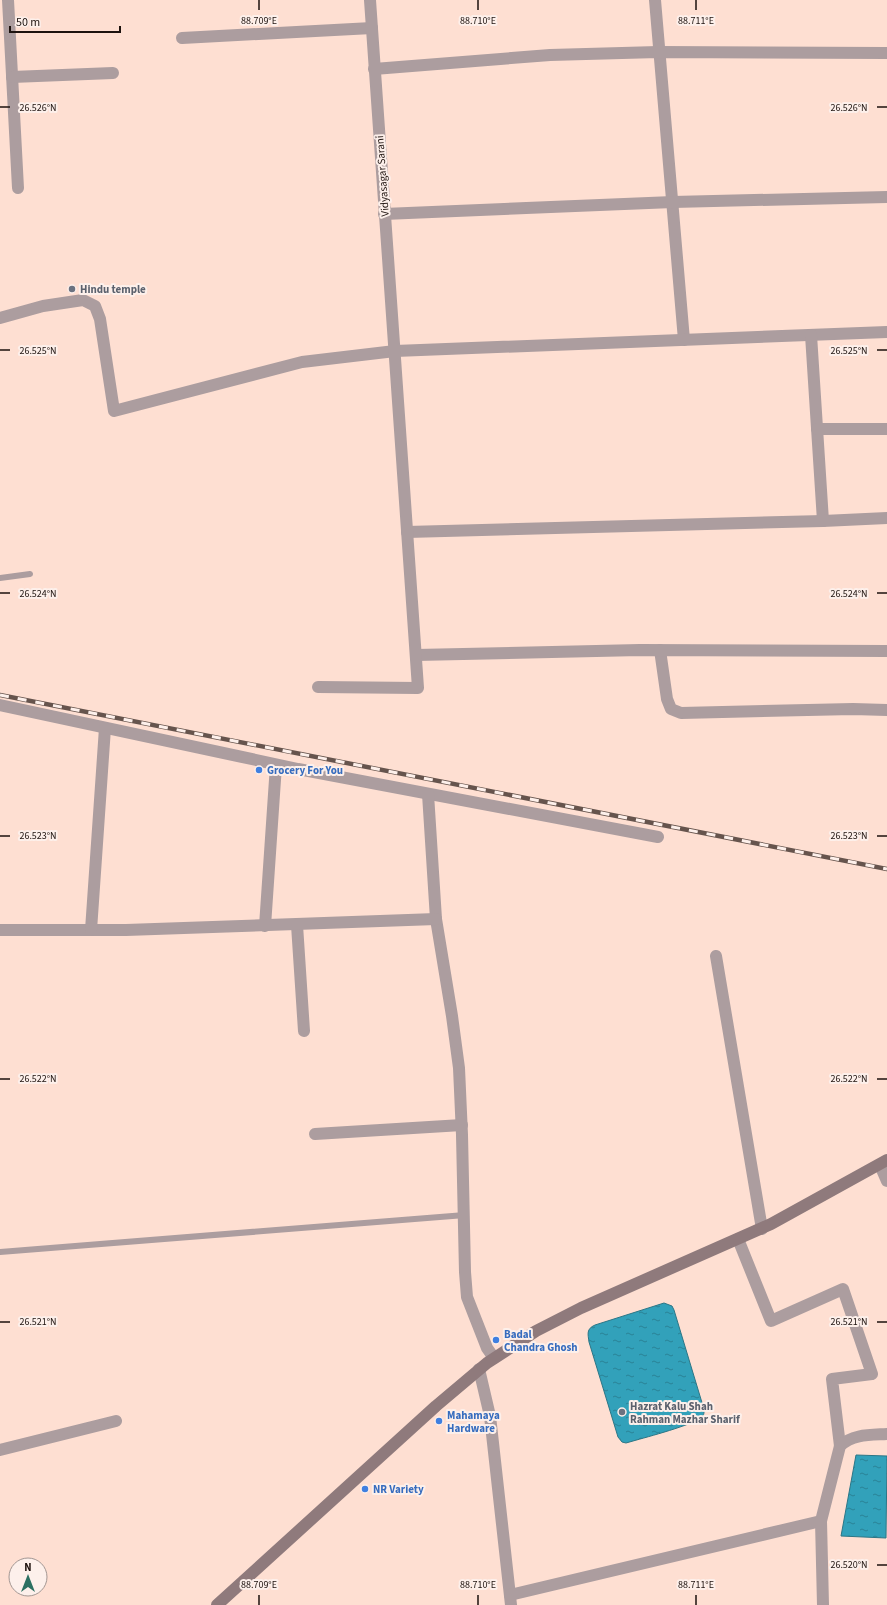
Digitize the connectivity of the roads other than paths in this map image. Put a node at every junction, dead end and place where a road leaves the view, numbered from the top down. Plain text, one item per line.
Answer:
1 (8, 0) edge
2 (370, 0) edge
3 (655, 0) edge
4 (372, 28) junction
5 (182, 38) dead end
6 (658, 52) junction
7 (887, 53) edge
8 (374, 69) junction
9 (113, 73) dead end
10 (12, 77) junction
11 (18, 188) dead end
12 (887, 197) edge
13 (673, 202) junction
14 (384, 214) junction
15 (0, 318) edge
16 (887, 332) edge
17 (811, 335) junction
18 (684, 340) junction
19 (395, 351) junction
20 (817, 429) junction
21 (887, 429) edge
22 (887, 518) edge
23 (823, 521) junction
24 (407, 532) junction
25 (30, 574) dead end
26 (0, 578) edge
27 (660, 650) junction
28 (887, 651) edge
29 (416, 655) junction
30 (318, 687) dead end
31 (0, 705) edge
32 (887, 710) edge
33 (105, 728) junction
34 (276, 765) junction
35 (428, 794) junction
36 (658, 837) dead end
37 (436, 919) junction
38 (297, 925) junction
39 (265, 926) junction
40 (0, 930) edge
41 (91, 930) junction
42 (716, 956) dead end
43 (304, 1031) dead end
44 (462, 1125) junction
45 (315, 1134) dead end
46 (884, 1162) edge
47 (887, 1181) edge
48 (465, 1215) junction
49 (762, 1228) junction
50 (738, 1239) junction
51 (0, 1252) edge
52 (494, 1358) junction
53 (479, 1369) junction
54 (116, 1421) dead end
55 (887, 1434) edge
56 (840, 1446) junction
57 (0, 1450) edge
58 (821, 1522) junction
59 (510, 1600) edge
60 (217, 1605) edge
61 (823, 1605) edge

1 - 10 street
2 - 4 street, Vidyasagar Sarani
3 - 6 street
4 - 5 street
4 - 8 street, Vidyasagar Sarani
6 - 7 street
6 - 8 street
6 - 13 street
8 - 14 street, Vidyasagar Sarani
9 - 10 street
10 - 11 street
12 - 13 street
13 - 14 street
13 - 18 street
14 - 19 street, Vidyasagar Sarani
15 - 19 street
16 - 17 street
17 - 18 street
17 - 20 street
18 - 19 street
19 - 24 street, Vidyasagar Sarani
20 - 21 street
20 - 23 street
22 - 23 street
23 - 24 street
24 - 29 street, Vidyasagar Sarani
25 - 26 lane
27 - 28 street
27 - 29 street
27 - 32 street
29 - 30 street, Vidyasagar Sarani
31 - 33 street
33 - 34 street
33 - 41 street
34 - 35 street
34 - 39 street
35 - 36 street
35 - 37 street
37 - 38 street
37 - 44 street
38 - 39 street
38 - 43 street
39 - 41 street
40 - 41 street
42 - 49 street
44 - 45 street
44 - 48 street
46 - 47 street
46 - 49 street
48 - 51 lane
48 - 52 street
49 - 50 street
50 - 52 street
50 - 56 street
52 - 53 street
53 - 59 street
53 - 60 street
54 - 57 street
55 - 56 street
56 - 58 street
58 - 59 street
58 - 61 street

